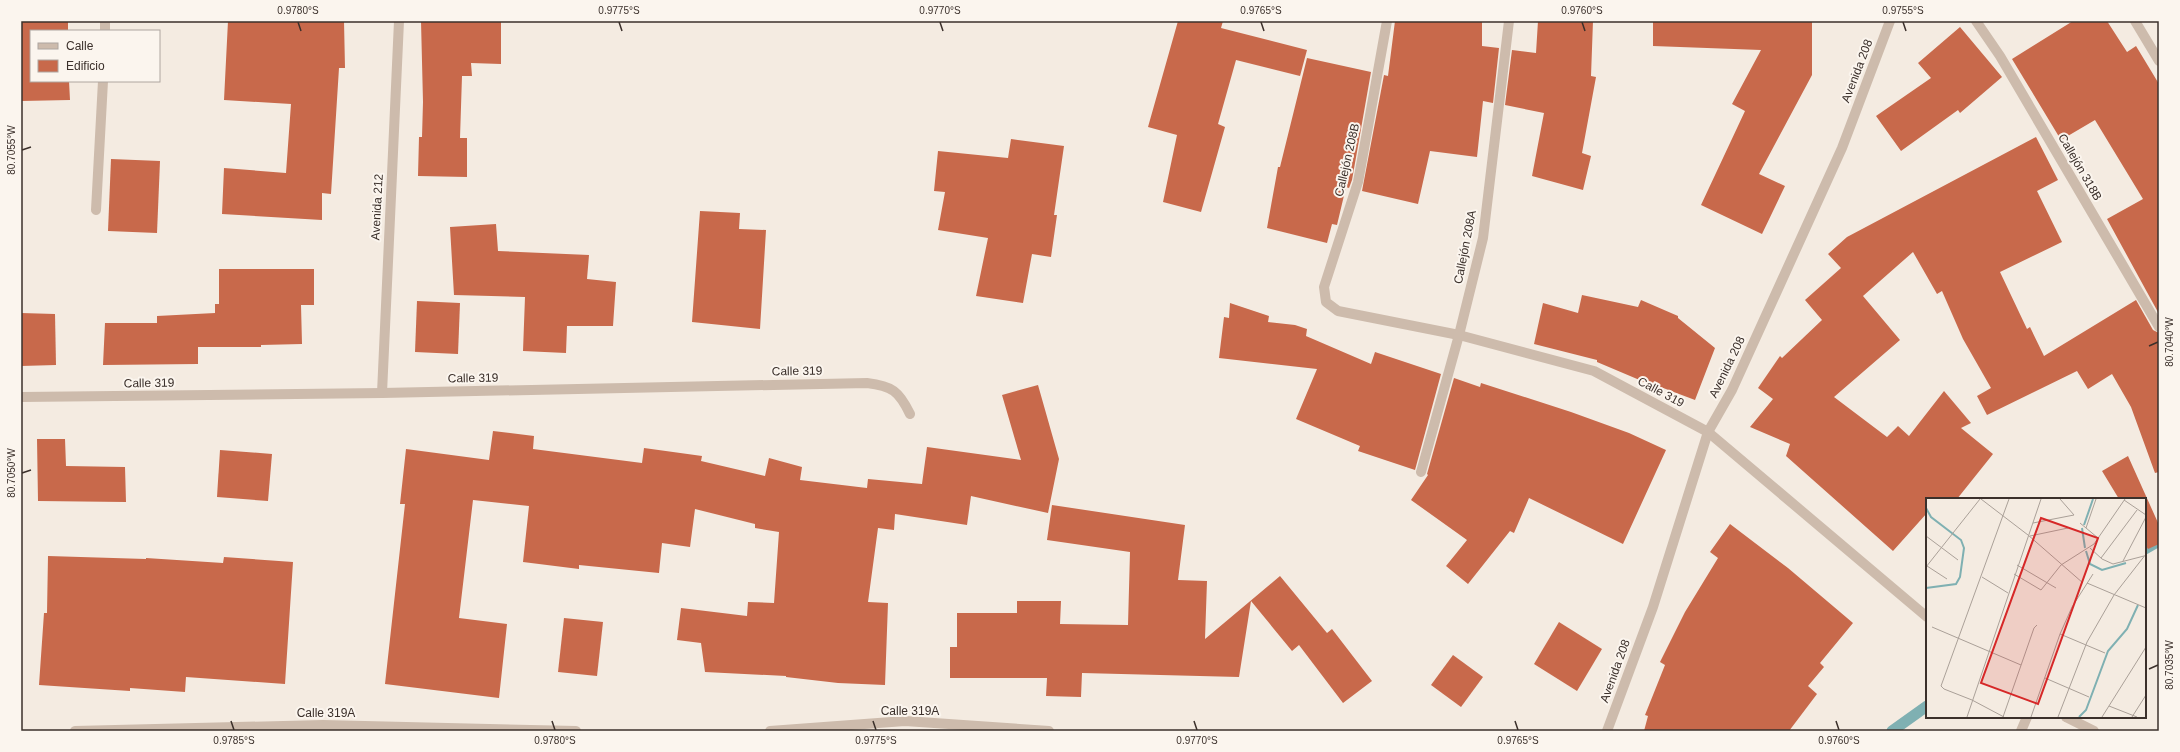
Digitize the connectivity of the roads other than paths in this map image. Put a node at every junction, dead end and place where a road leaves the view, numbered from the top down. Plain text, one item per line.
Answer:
1 (399, 21) edge
2 (1387, 21) edge
3 (1509, 21) edge
4 (1890, 21) edge
5 (1976, 21) edge
6 (2135, 21) edge
7 (2159, 61) edge
8 (103, 82) edge
9 (96, 210) dead end
10 (1326, 302) joint
11 (2159, 327) edge
12 (1459, 335) junction
13 (382, 393) junction
14 (21, 397) edge
15 (910, 414) dead end
16 (1708, 432) junction
17 (1421, 472) dead end
18 (1926, 616) edge
19 (2027, 718) edge
20 (2068, 718) edge
21 (905, 726) edge
22 (323, 728) edge
23 (75, 731) edge
24 (576, 731) edge
25 (770, 731) edge
26 (1049, 731) edge
27 (1607, 731) edge
28 (2021, 731) edge
29 (2094, 731) edge

1 - 13 street, Avenida 212
2 - 10 street, Callejón 208B
3 - 12 street, Callejón 208A
4 - 16 street, Avenida 208
5 - 11 street, Callejón 318B
6 - 7 street
8 - 9 street
10 - 12 street, Calle 319
12 - 16 street, Calle 319
12 - 17 street, Callejón 208A
13 - 14 street, Calle 319
13 - 15 street, Calle 319
16 - 18 street, Calle 319
16 - 27 street, Avenida 208
19 - 28 street
20 - 29 street
21 - 25 street, Calle 319A
21 - 26 street, Calle 319A
22 - 23 street, Calle 319A
22 - 24 street, Calle 319A

